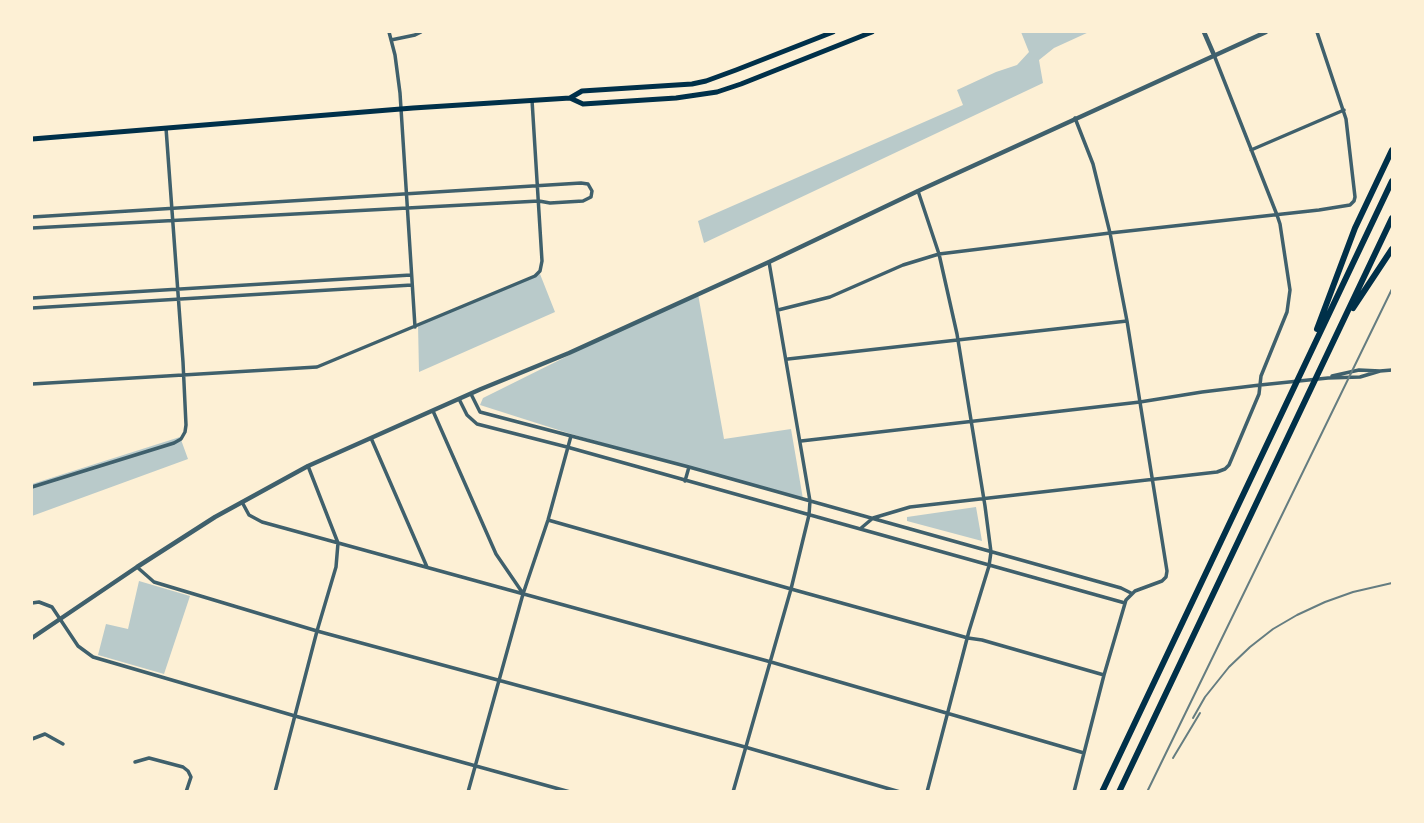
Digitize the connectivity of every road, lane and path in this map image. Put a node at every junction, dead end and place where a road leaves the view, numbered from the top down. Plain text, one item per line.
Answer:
1 (389, 32) edge
2 (421, 32) edge
3 (833, 32) edge
4 (850, 32) edge
5 (872, 32) edge
6 (1204, 32) edge
7 (1266, 32) edge
8 (1317, 32) edge
9 (853, 39) junction
10 (391, 40) junction
11 (1214, 55) junction
12 (728, 73) junction
13 (733, 87) junction
14 (570, 98) junction
15 (532, 100) junction
16 (401, 109) junction
17 (1344, 110) junction
18 (1075, 118) junction
19 (166, 128) junction
20 (32, 139) edge
21 (1251, 150) junction
22 (1392, 150) edge
23 (1392, 181) edge
24 (538, 187) junction
25 (918, 191) junction
26 (406, 195) junction
27 (539, 201) junction
28 (407, 208) junction
29 (173, 209) junction
30 (1277, 215) junction
31 (32, 217) edge
32 (1392, 218) edge
33 (173, 221) junction
34 (32, 228) edge
35 (1110, 233) junction
36 (1392, 249) edge
37 (939, 254) junction
38 (769, 262) junction
39 (411, 275) junction
40 (412, 285) junction
41 (178, 289) junction
42 (32, 298) edge
43 (178, 300) junction
44 (32, 308) edge
45 (778, 310) junction
46 (1127, 321) junction
47 (415, 327) junction
48 (1339, 331) junction
49 (958, 341) junction
50 (787, 359) junction
51 (1302, 370) junction
52 (1392, 370) edge
53 (184, 375) junction
54 (32, 384) edge
55 (1260, 385) junction
56 (471, 394) junction
57 (459, 399) junction
58 (1140, 402) junction
59 (433, 411) junction
60 (972, 421) junction
61 (570, 436) junction
62 (371, 437) junction
63 (801, 441) junction
64 (567, 447) junction
65 (308, 466) junction
66 (689, 467) junction
67 (1152, 479) junction
68 (685, 481) junction
69 (32, 487) edge
70 (984, 498) junction
71 (810, 501) junction
72 (242, 502) junction
73 (809, 515) junction
74 (873, 518) junction
75 (548, 520) junction
76 (860, 529) junction
77 (338, 543) junction
78 (990, 552) junction
79 (989, 566) junction
80 (137, 567) junction
81 (427, 567) junction
82 (791, 589) junction
83 (1131, 593) junction
84 (523, 594) junction
85 (32, 603) edge
86 (1125, 603) junction
87 (60, 619) junction
88 (317, 631) junction
89 (32, 638) edge
90 (968, 638) junction
91 (771, 662) junction
92 (1104, 675) junction
93 (500, 680) junction
94 (947, 714) junction
95 (295, 716) junction
96 (32, 739) edge
97 (63, 744) dead end
98 (745, 747) junction
99 (1084, 753) junction
100 (135, 762) dead end
101 (475, 765) junction
102 (186, 792) edge
103 (275, 792) edge
104 (468, 792) edge
105 (570, 792) edge
106 (733, 792) edge
107 (900, 792) edge
108 (927, 792) edge
109 (1074, 792) edge
110 (1102, 792) edge
111 (1119, 792) edge

1 - 10 street
2 - 10 street
3 - 12 main road
4 - 9 main road
5 - 9 main road
6 - 11 street
7 - 11 street
8 - 17 street
9 - 13 main road
10 - 16 street
11 - 18 street
11 - 21 street
12 - 13 main road
12 - 14 main road
13 - 14 main road
14 - 15 main road
15 - 16 main road
15 - 24 street
16 - 19 main road
16 - 26 street
17 - 21 street
17 - 30 street
18 - 25 street
18 - 35 street
19 - 20 main road
19 - 29 street
21 - 30 street
22 - 51 highway
23 - 51 highway
24 - 26 street
24 - 27 street
24 - 27 street
25 - 37 street
25 - 38 street
26 - 28 street
26 - 29 street
27 - 28 street
27 - 47 street
28 - 33 street
28 - 39 street
29 - 31 street
29 - 33 street
30 - 35 street
30 - 55 street
32 - 48 highway
33 - 34 street
33 - 41 street
35 - 37 street
35 - 46 street
36 - 48 highway
37 - 45 street
37 - 49 street
38 - 45 street
38 - 56 street
39 - 40 street
39 - 41 street
40 - 43 street
40 - 47 street
41 - 42 street
41 - 43 street
43 - 44 street
43 - 53 street
45 - 50 street
46 - 49 street
46 - 58 street
47 - 53 street
48 - 111 highway
49 - 50 street
49 - 60 street
50 - 63 street
51 - 110 highway
52 - 55 street
53 - 54 street
53 - 69 street
55 - 58 street
55 - 67 street
56 - 57 street
56 - 61 street
57 - 59 street
57 - 64 street
58 - 60 street
58 - 67 street
59 - 62 street
59 - 84 street
60 - 63 street
60 - 70 street
61 - 64 street
61 - 66 street
62 - 65 street
62 - 81 street
63 - 71 street
64 - 68 street
64 - 75 street
65 - 72 street
65 - 77 street
66 - 68 street
66 - 71 street
67 - 70 street
67 - 83 street
68 - 73 street
70 - 74 street
70 - 78 street
71 - 73 street
71 - 74 street
72 - 77 street
72 - 80 street
73 - 76 street
73 - 82 street
74 - 76 street
74 - 78 street
75 - 82 street
75 - 84 street
76 - 79 street
77 - 81 street
77 - 88 street
78 - 79 street
78 - 83 street
79 - 86 street
79 - 90 street
80 - 87 street
80 - 88 street
81 - 84 street
82 - 90 street
82 - 91 street
83 - 86 street
84 - 91 street
84 - 93 street
85 - 87 street
86 - 92 street
87 - 89 street
87 - 95 street
88 - 93 street
88 - 95 street
90 - 92 street
90 - 94 street
91 - 94 street
91 - 98 street
92 - 99 street
93 - 98 street
93 - 101 street
94 - 99 street
94 - 108 street
95 - 101 street
95 - 103 street
96 - 97 street
98 - 106 street
98 - 107 street
99 - 109 street
100 - 102 street
101 - 104 street
101 - 105 street

